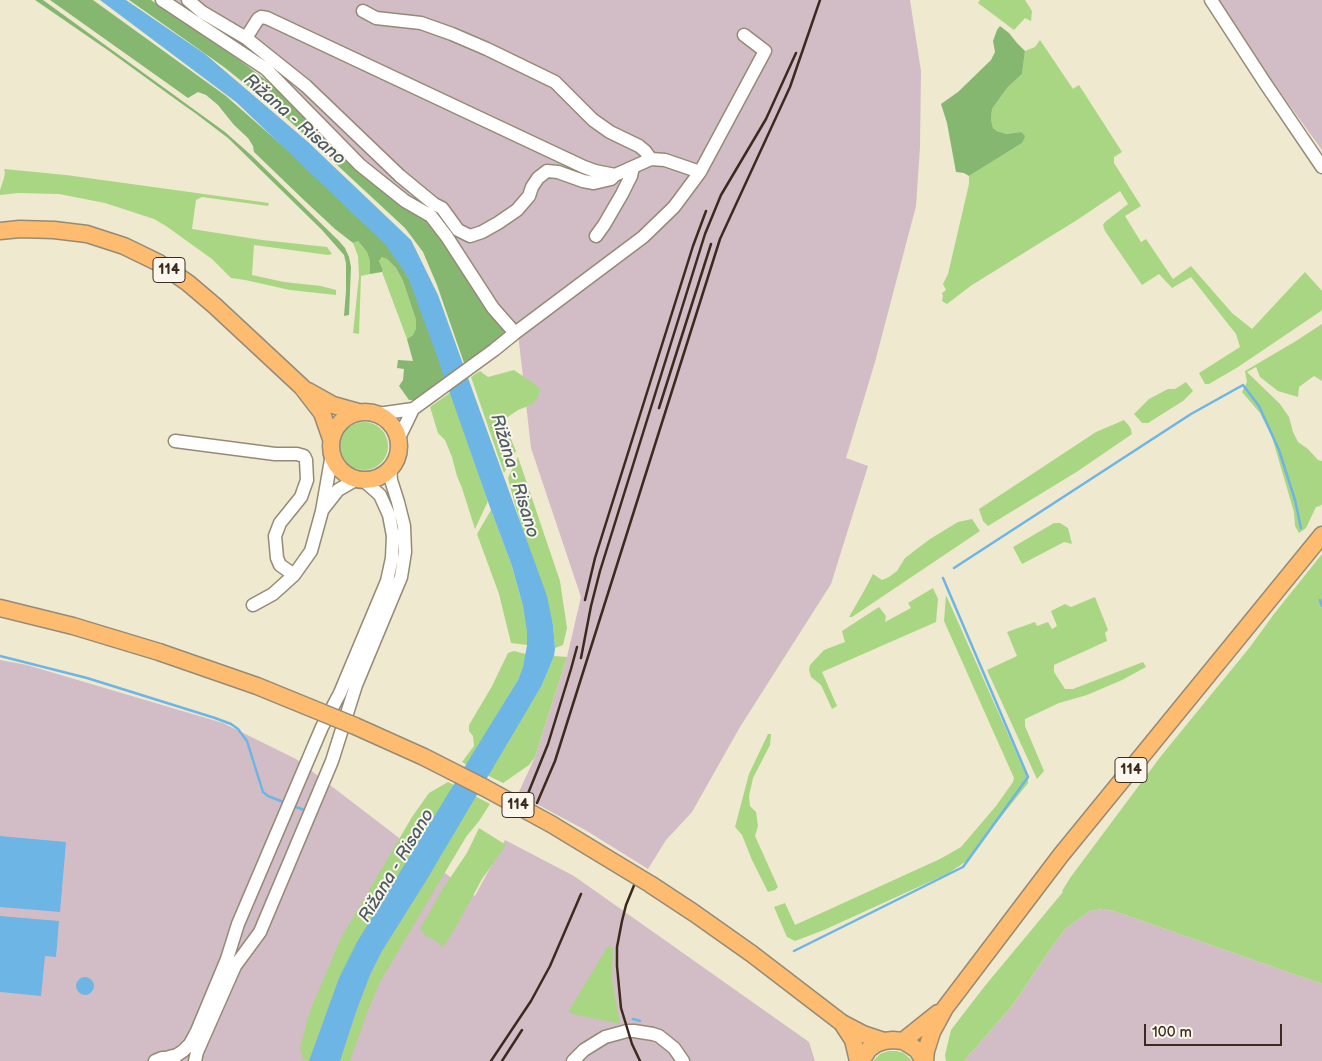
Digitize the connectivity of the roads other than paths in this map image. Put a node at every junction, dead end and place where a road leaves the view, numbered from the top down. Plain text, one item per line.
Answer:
1 (162, 0) edge
2 (188, 0) edge
3 (1211, 0) edge
4 (363, 11) dead end
5 (744, 35) dead end
6 (246, 38) junction
7 (650, 159) junction
8 (1322, 167) edge
9 (700, 172) junction
10 (626, 175) junction
11 (0, 231) edge
12 (596, 236) dead end
13 (515, 333) junction
14 (302, 387) junction
15 (415, 408) junction
16 (358, 412) junction
17 (378, 414) junction
18 (398, 440) junction
19 (175, 441) dead end
20 (331, 447) junction
21 (390, 468) junction
22 (360, 479) junction
23 (322, 511) junction
24 (1322, 535) edge
25 (294, 575) junction
26 (253, 605) dead end
27 (0, 608) edge
28 (945, 1008) junction
29 (842, 1023) junction
30 (884, 1041) junction
31 (903, 1041) junction
32 (169, 1058) junction
33 (155, 1061) edge
34 (182, 1061) edge
35 (195, 1061) edge
36 (573, 1061) edge
37 (684, 1061) edge
38 (860, 1061) edge
39 (924, 1061) edge

1 - 13 street
2 - 6 street
3 - 8 street
4 - 7 street
5 - 9 street
6 - 10 street
6 - 10 street
7 - 9 street
7 - 10 street
9 - 13 street
10 - 12 street
11 - 14 main road, 114
13 - 15 street
14 - 16 main road, 114
14 - 20 main road, 114
15 - 17 street
15 - 18 street
16 - 17 main road, 114
16 - 20 main road
17 - 18 main road
18 - 21 main road
19 - 25 street
20 - 22 main road, 114
20 - 23 street
21 - 22 main road
21 - 35 street
22 - 23 street
22 - 32 street
23 - 25 street
24 - 28 main road, 114
25 - 26 street
27 - 29 main road, 114, bridge
28 - 31 main road, 114
28 - 39 main road, 114
29 - 30 main road, 114
29 - 38 main road, 114
30 - 31 main road, 114
30 - 38 main road, 114
31 - 39 main road, 114
32 - 33 street
32 - 34 street
36 - 37 street

